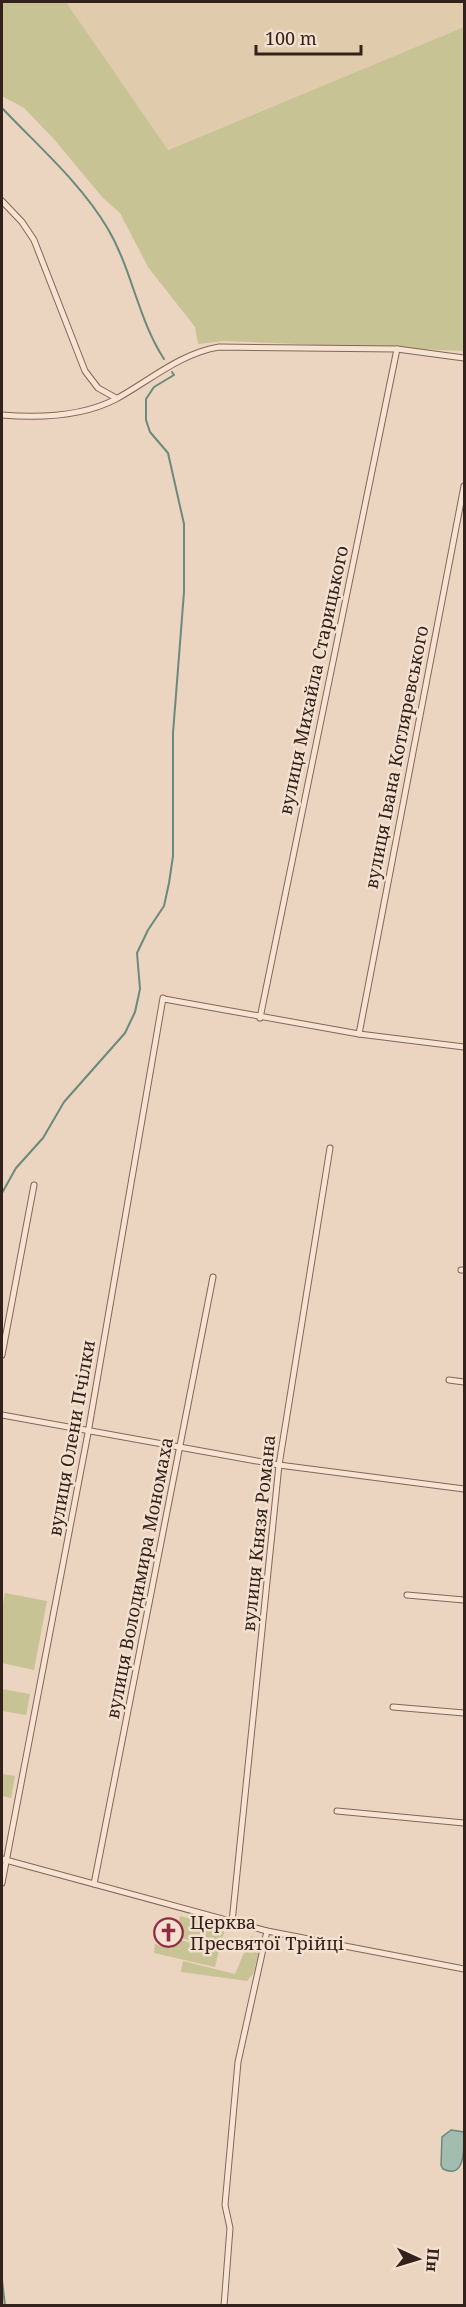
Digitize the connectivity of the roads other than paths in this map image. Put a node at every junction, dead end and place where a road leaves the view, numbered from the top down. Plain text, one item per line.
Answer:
1 (2, 201) edge
2 (397, 350) junction
3 (465, 358) edge
4 (116, 398) junction
5 (2, 415) edge
6 (465, 486) edge
7 (260, 1018) junction
8 (359, 1034) junction
9 (465, 1047) edge
10 (330, 1149) dead end
11 (34, 1185) dead end
12 (213, 1277) dead end
13 (2, 1355) edge
14 (449, 1380) dead end
15 (465, 1382) edge
16 (2, 1415) edge
17 (88, 1433) junction
18 (180, 1448) junction
19 (279, 1465) junction
20 (465, 1489) edge
21 (407, 1595) dead end
22 (465, 1600) edge
23 (393, 1707) dead end
24 (465, 1713) edge
25 (338, 1811) dead end
26 (465, 1823) edge
27 (4, 1859) edge
28 (2, 1883) edge
29 (94, 1884) junction
30 (232, 1922) junction
31 (267, 1931) junction
32 (465, 1969) edge
33 (224, 2306) edge

1 - 4 street
2 - 3 street
2 - 4 street
2 - 7 street, вулиця Михайла Старицького
4 - 5 street
6 - 8 street, вулиця Івана Котляревського
7 - 8 street
7 - 17 street, вулиця Олени Пчілки
8 - 9 street
10 - 19 street, вулиця Князя Романа
11 - 13 street
12 - 18 street, вулиця Володимира Мономаха
14 - 15 street
16 - 17 street
17 - 18 street
17 - 27 street, вулиця Олени Пчілки
18 - 19 street
18 - 29 street, вулиця Володимира Мономаха
19 - 20 street
19 - 30 street, вулиця Князя Романа
21 - 22 street
23 - 24 street
25 - 26 street
27 - 28 street, вулиця Олени Пчілки
27 - 29 street
29 - 30 street
30 - 31 street
31 - 32 street
31 - 33 street

